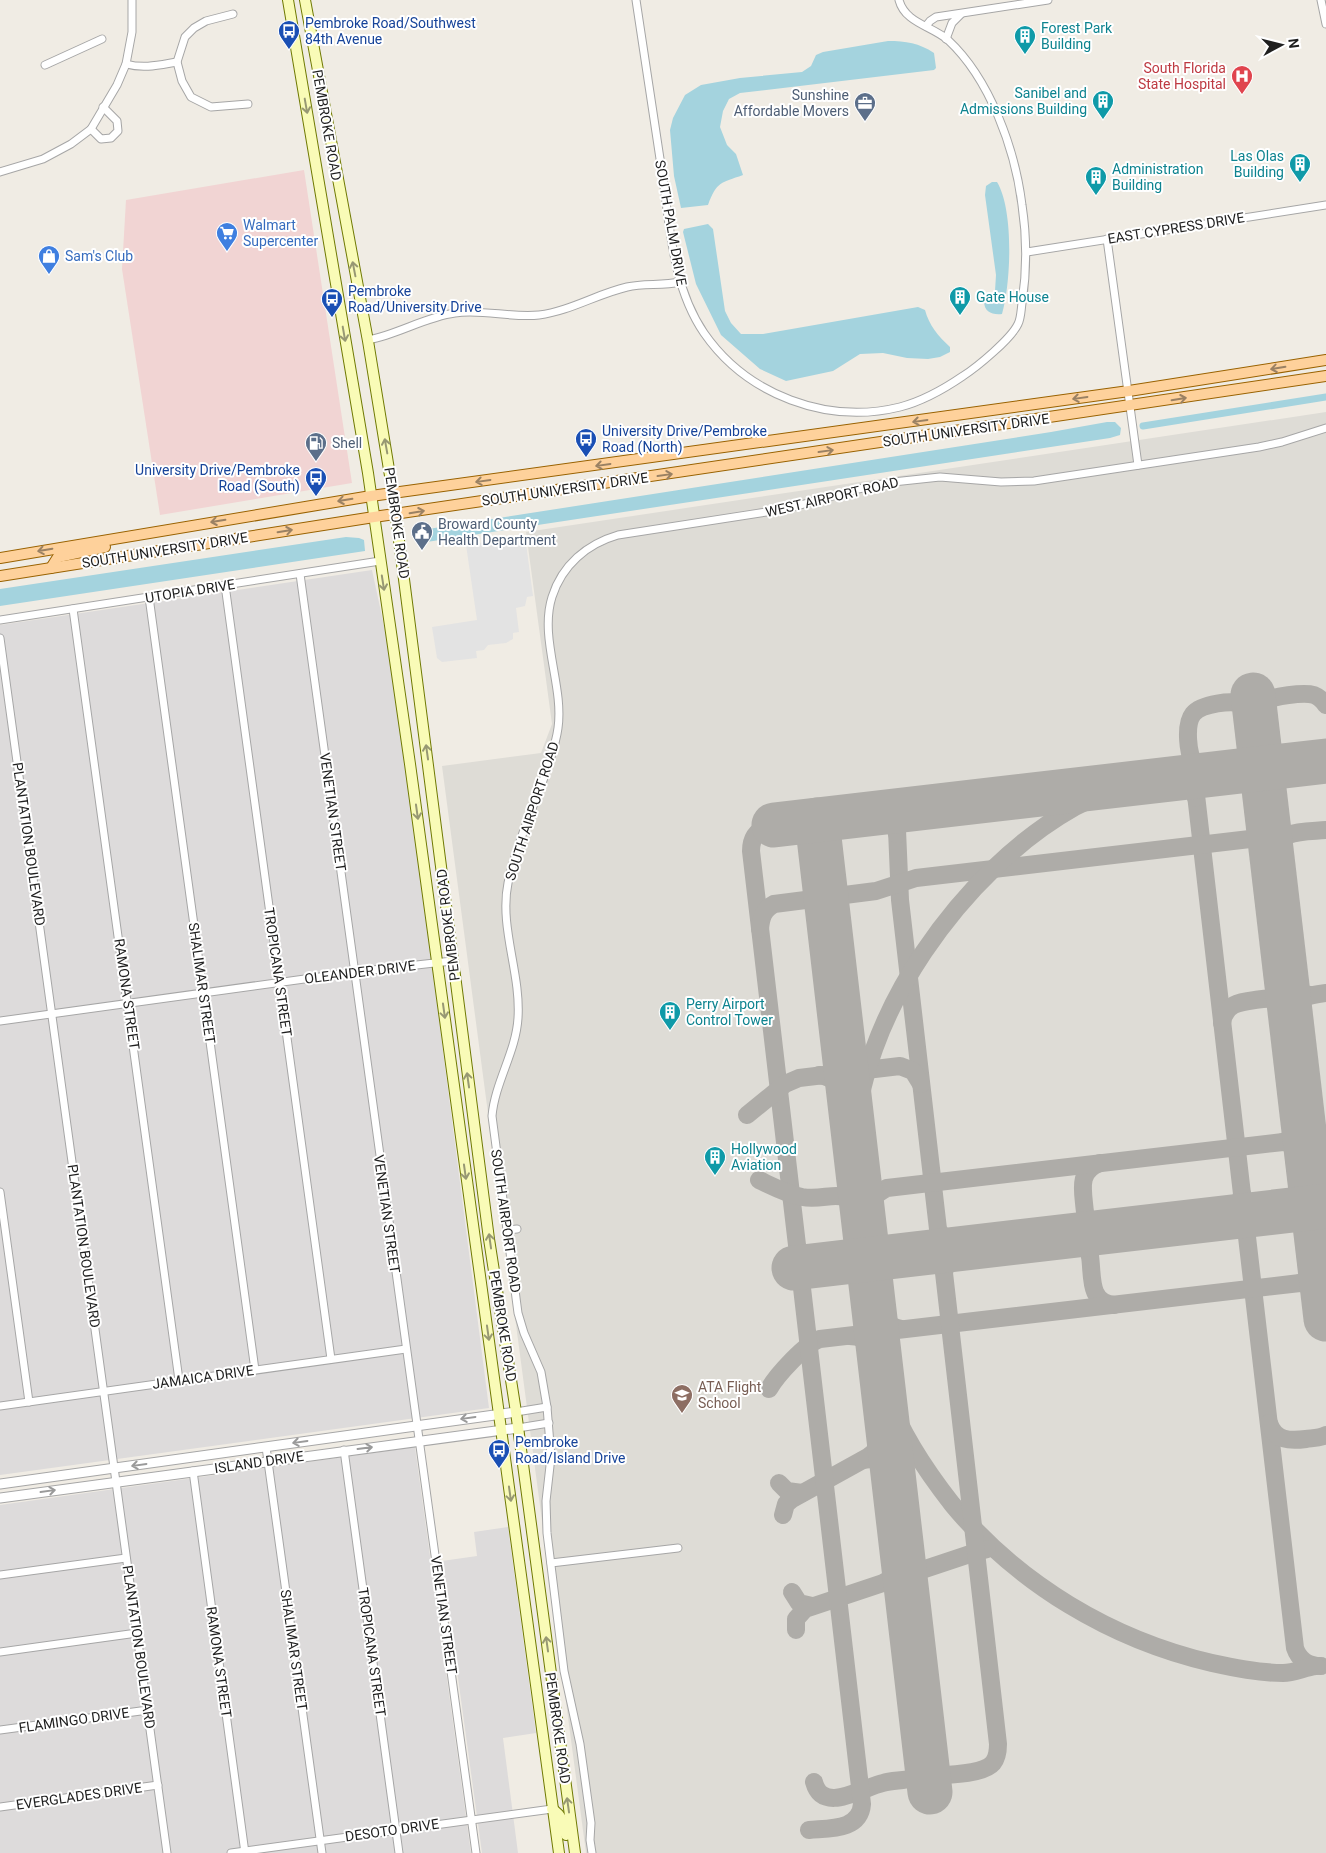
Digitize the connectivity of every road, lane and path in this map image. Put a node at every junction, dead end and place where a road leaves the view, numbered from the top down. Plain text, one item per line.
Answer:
1 (132, 0) edge
2 (288, 0) edge
3 (305, 0) edge
4 (636, 0) edge
5 (899, 0) edge
6 (1048, 0) edge
7 (1321, 0) edge
8 (964, 12) junction
9 (233, 14) dead end
10 (1326, 24) edge
11 (926, 26) junction
12 (102, 39) dead end
13 (946, 39) junction
14 (315, 54) junction
15 (297, 58) junction
16 (177, 62) junction
17 (126, 64) junction
18 (45, 65) dead end
19 (248, 104) dead end
20 (103, 107) junction
21 (91, 129) junction
22 (0, 172) edge
23 (1326, 205) edge
24 (1107, 239) junction
25 (1027, 252) junction
26 (680, 282) junction
27 (368, 340) junction
28 (1326, 360) edge
29 (1326, 376) edge
30 (1129, 391) junction
31 (1131, 406) junction
32 (1326, 428) edge
33 (1138, 465) junction
34 (393, 494) junction
35 (371, 496) junction
36 (396, 515) junction
37 (374, 517) junction
38 (158, 532) junction
39 (0, 558) edge
40 (380, 561) junction
41 (51, 568) junction
42 (566, 569) joint
43 (300, 574) junction
44 (0, 576) edge
45 (225, 585) junction
46 (148, 597) junction
47 (73, 609) junction
48 (0, 620) edge
49 (0, 638) edge
50 (452, 961) junction
51 (437, 963) junction
52 (355, 972) junction
53 (279, 983) junction
54 (204, 993) junction
55 (128, 1004) junction
56 (52, 1014) junction
57 (0, 1021) edge
58 (0, 1192) edge
59 (516, 1229) dead end
60 (507, 1230) junction
61 (406, 1349) junction
62 (331, 1359) junction
63 (255, 1370) junction
64 (180, 1380) junction
65 (104, 1392) junction
66 (29, 1402) junction
67 (0, 1406) edge
68 (547, 1407) junction
69 (516, 1412) junction
70 (500, 1414) junction
71 (549, 1423) junction
72 (418, 1426) junction
73 (518, 1428) junction
74 (502, 1430) junction
75 (420, 1441) junction
76 (266, 1447) junction
77 (344, 1450) junction
78 (268, 1461) junction
79 (114, 1468) junction
80 (193, 1471) junction
81 (116, 1482) junction
82 (0, 1484) edge
83 (0, 1498) edge
84 (678, 1548) dead end
85 (126, 1558) junction
86 (551, 1563) junction
87 (0, 1576) edge
88 (137, 1633) junction
89 (0, 1652) edge
90 (148, 1710) junction
91 (0, 1730) edge
92 (158, 1785) junction
93 (0, 1807) edge
94 (552, 1809) junction
95 (471, 1819) junction
96 (396, 1830) junction
97 (320, 1840) junction
98 (245, 1852) edge
99 (168, 1853) edge
100 (231, 1853) edge
101 (322, 1853) edge
102 (400, 1853) edge
103 (476, 1853) edge
104 (559, 1853) edge
105 (568, 1853) edge
106 (575, 1853) edge
107 (592, 1853) edge

1 - 17 street
2 - 15 main road, PEMBROKE ROAD
3 - 14 main road, PEMBROKE ROAD
4 - 26 street, SOUTH PALM DRIVE
5 - 11 street, SOUTH PALM DRIVE
6 - 8 street
7 - 10 street
8 - 11 street
8 - 13 street
9 - 16 street
11 - 13 street, SOUTH PALM DRIVE
12 - 18 street
13 - 25 street, SOUTH PALM DRIVE
14 - 15 main road
27 -> 14 main road, PEMBROKE ROAD
15 -> 35 main road, PEMBROKE ROAD
16 - 17 street
16 - 19 street
17 - 20 street
20 - 21 street
20 - 21 street
21 - 22 street
23 - 24 street, EAST CYPRESS DRIVE
24 - 25 street, EAST CYPRESS DRIVE
24 - 30 street
25 - 26 street, SOUTH PALM DRIVE
26 - 27 street
34 -> 27 main road, PEMBROKE ROAD
28 -> 30 main road, SOUTH UNIVERSITY DRIVE
31 -> 29 main road, SOUTH UNIVERSITY DRIVE
30 - 31 street
30 -> 34 main road, SOUTH UNIVERSITY DRIVE
31 - 33 street
36 -> 31 main road, SOUTH UNIVERSITY DRIVE
32 - 33 street, WEST AIRPORT ROAD
33 - 42 street, WEST AIRPORT ROAD
34 - 35 main road, SOUTH UNIVERSITY DRIVE
34 - 36 main road, PEMBROKE ROAD
35 - 37 main road, PEMBROKE ROAD
35 -> 38 main road, SOUTH UNIVERSITY DRIVE
36 - 37 main road, SOUTH UNIVERSITY DRIVE
50 -> 36 main road, PEMBROKE ROAD
37 - 40 main road, PEMBROKE ROAD
41 -> 37 main road, SOUTH UNIVERSITY DRIVE
38 -> 39 main road, SOUTH UNIVERSITY DRIVE
38 - 41 main road
40 - 43 street, UTOPIA DRIVE
40 -> 51 main road, PEMBROKE ROAD
41 - 44 main road, SOUTH UNIVERSITY DRIVE
42 - 60 street, SOUTH AIRPORT ROAD
43 - 45 street, UTOPIA DRIVE
43 - 52 street, VENETIAN STREET
45 - 46 street, UTOPIA DRIVE
45 - 53 street, TROPICANA STREET
46 - 47 street, UTOPIA DRIVE
46 - 54 street, SHALIMAR STREET
47 - 48 street, UTOPIA DRIVE
47 - 55 street, RAMONA STREET
49 - 56 street, PLANTATION BOULEVARD
50 - 51 street, OLEANDER DRIVE
69 -> 50 main road, PEMBROKE ROAD
51 - 52 street, OLEANDER DRIVE
51 -> 70 main road, PEMBROKE ROAD
52 - 53 street, OLEANDER DRIVE
52 - 61 street, VENETIAN STREET
53 - 54 street, OLEANDER DRIVE
53 - 62 street, TROPICANA STREET
54 - 55 street, OLEANDER DRIVE
54 - 63 street, SHALIMAR STREET
55 - 56 street, OLEANDER DRIVE
55 - 64 street, RAMONA STREET
56 - 57 street, OLEANDER DRIVE
56 - 65 street, PLANTATION BOULEVARD
58 - 66 street
59 - 60 street
60 - 68 street, SOUTH AIRPORT ROAD
61 - 62 street, JAMAICA DRIVE
61 - 72 street, VENETIAN STREET
62 - 63 street, JAMAICA DRIVE
63 - 64 street, JAMAICA DRIVE
64 - 65 street, JAMAICA DRIVE
65 - 66 street, JAMAICA DRIVE
65 - 79 street, PLANTATION BOULEVARD
66 - 67 street, JAMAICA DRIVE
68 - 69 street
68 - 71 street, SOUTH AIRPORT ROAD
69 - 70 street, ISLAND DRIVE
69 - 73 main road, PEMBROKE ROAD
70 -> 72 street, ISLAND DRIVE
70 - 74 main road, PEMBROKE ROAD
71 - 73 street
71 - 86 street, SOUTH AIRPORT ROAD
72 - 75 street, VENETIAN STREET
72 -> 76 street, ISLAND DRIVE
73 - 74 street, ISLAND DRIVE
106 -> 73 main road, PEMBROKE ROAD
74 - 75 street, ISLAND DRIVE
74 -> 94 main road, PEMBROKE ROAD
77 -> 75 street, ISLAND DRIVE
75 - 95 street, VENETIAN STREET
76 - 78 street, SHALIMAR STREET
76 -> 79 street, ISLAND DRIVE
77 - 78 street, ISLAND DRIVE
77 - 96 street, TROPICANA STREET
78 - 80 street, ISLAND DRIVE
78 - 97 street, SHALIMAR STREET
79 - 81 street, PLANTATION BOULEVARD
79 - 82 street, ISLAND DRIVE
80 - 81 street, ISLAND DRIVE
80 - 98 street, RAMONA STREET
83 -> 81 street, ISLAND DRIVE
81 - 85 street, PLANTATION BOULEVARD
84 - 86 street
85 - 87 street
85 - 88 street, PLANTATION BOULEVARD
86 - 107 street, SOUTH AIRPORT ROAD
88 - 89 street
88 - 90 street, PLANTATION BOULEVARD
90 - 91 street, FLAMINGO DRIVE
90 - 92 street, PLANTATION BOULEVARD
92 - 93 street, EVERGLADES DRIVE
92 - 99 street, PLANTATION BOULEVARD
94 - 95 street, DESOTO DRIVE
94 - 104 main road, PEMBROKE ROAD
94 - 105 main road
95 - 96 street, DESOTO DRIVE
95 - 103 street, VENETIAN STREET
96 - 97 street, DESOTO DRIVE
96 - 102 street, TROPICANA STREET
97 - 98 street, DESOTO DRIVE
97 - 101 street, SHALIMAR STREET
98 - 100 street, DESOTO DRIVE

